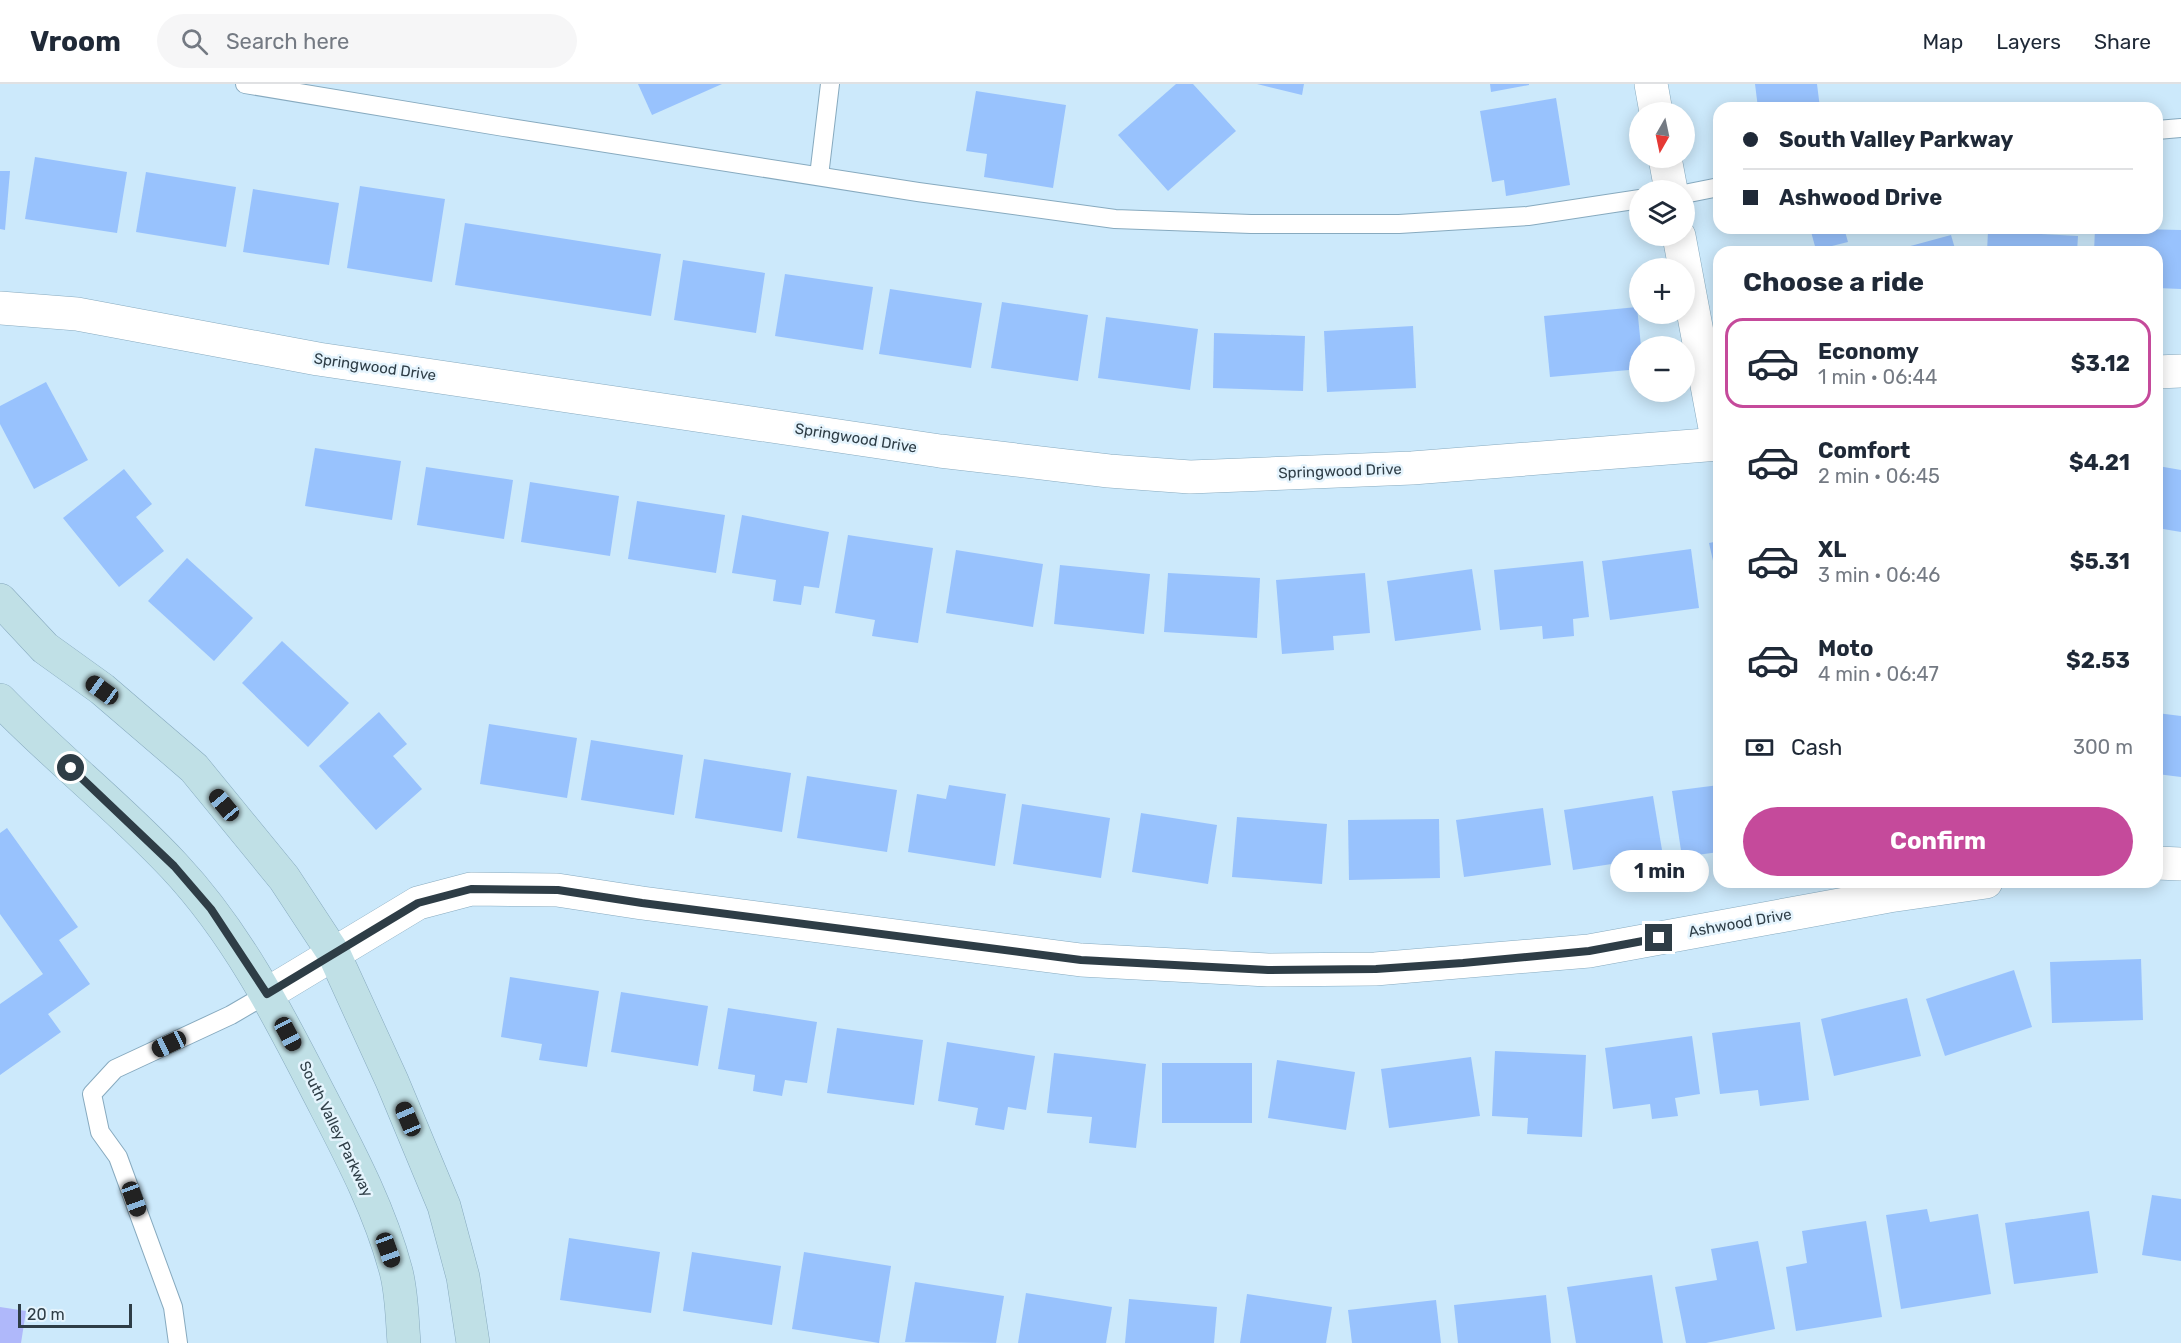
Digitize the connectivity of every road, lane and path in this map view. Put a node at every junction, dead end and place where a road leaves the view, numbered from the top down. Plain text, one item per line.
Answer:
1 (245, 84) edge
2 (830, 84) edge
3 (1651, 84) edge
4 (324, 91) edge
5 (1654, 102) edge
6 (2181, 128) edge
7 (2163, 130) edge
8 (819, 176) junction
9 (1713, 188) edge
10 (1695, 192) edge
11 (1629, 201) edge
12 (1681, 246) edge
13 (0, 308) edge
14 (2163, 372) edge
15 (2181, 372) edge
16 (1713, 413) edge
17 (1713, 444) edge
18 (0, 600) edge
19 (0, 700) edge
20 (2163, 863) edge
21 (2181, 864) edge
22 (1944, 888) edge
23 (334, 954) junction
24 (267, 994) junction
25 (178, 1343) edge
26 (404, 1343) edge
27 (473, 1343) edge

1 - 4 lane
2 - 8 lane
3 - 5 street
4 - 8 lane
6 - 7 lane
8 - 11 lane
9 - 10 lane
12 - 16 street
13 - 17 street, Springwood Drive
14 - 15 street
18 - 23 main road
19 - 24 main road, South Valley Parkway
20 - 21 street
22 - 23 street, Ashwood Drive
23 - 24 street, Ashwood Drive
23 - 27 main road
24 - 25 lane
24 - 26 main road, South Valley Parkway

